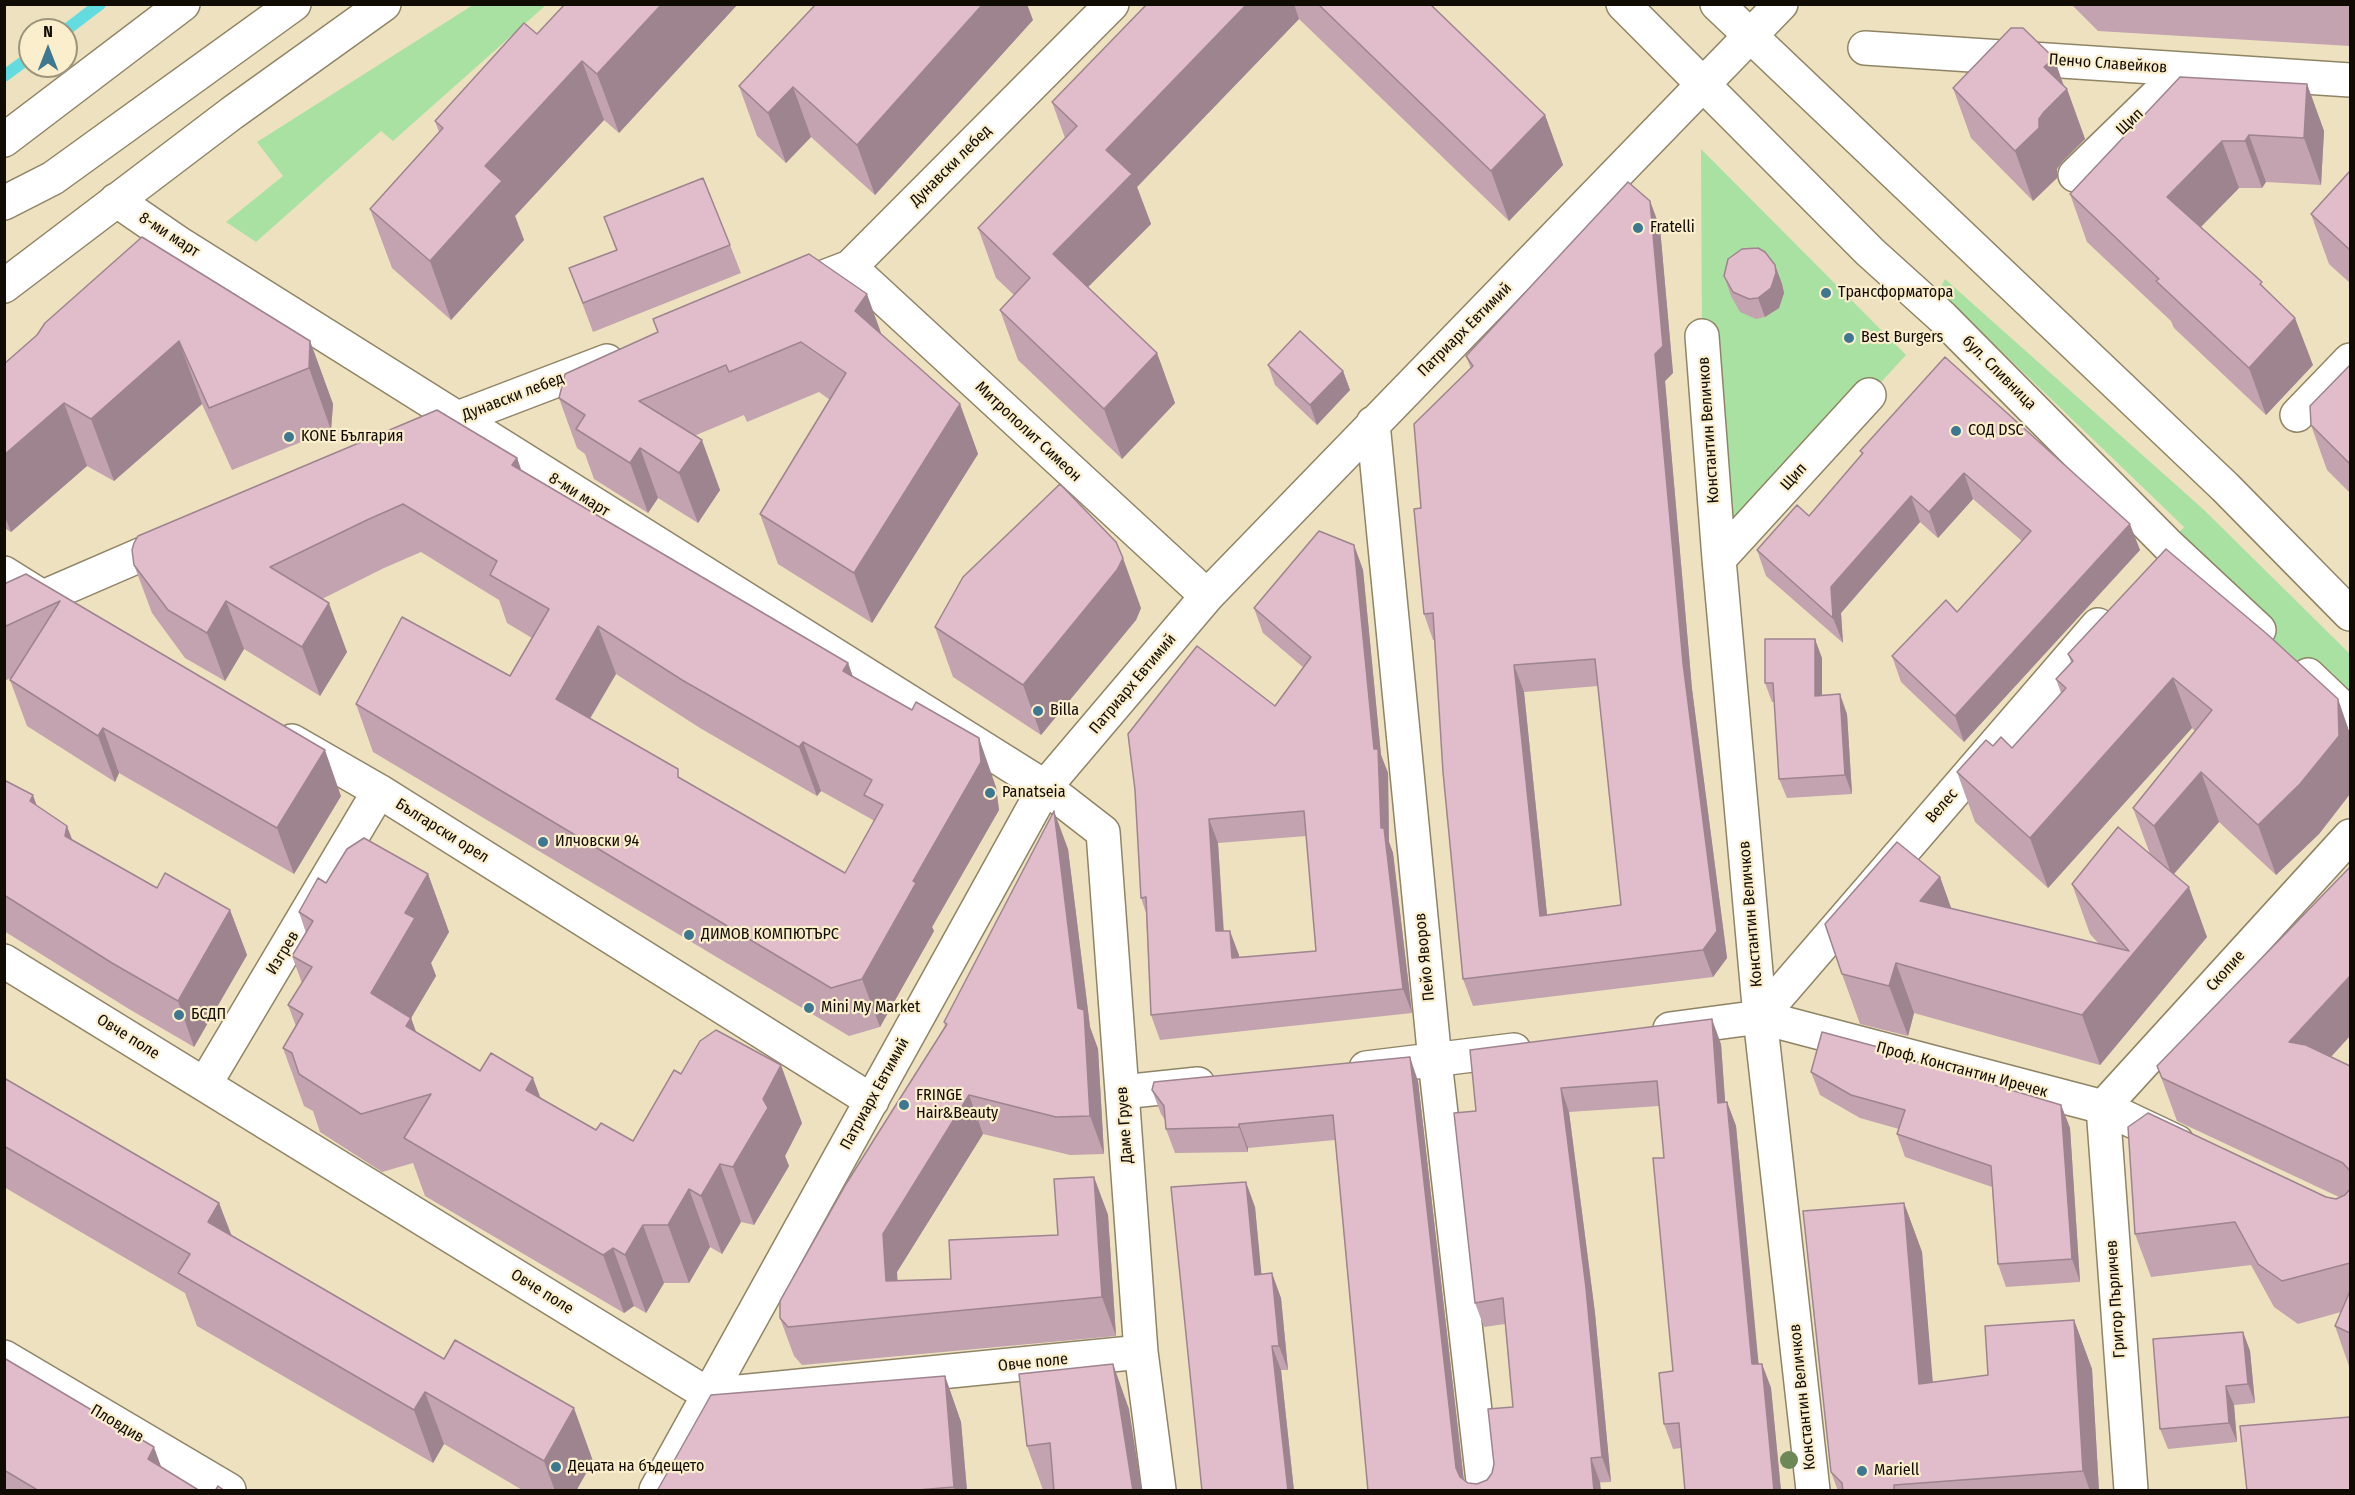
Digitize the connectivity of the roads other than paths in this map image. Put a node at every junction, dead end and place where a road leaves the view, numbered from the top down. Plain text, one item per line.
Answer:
1 (183, 4) edge
2 (294, 4) edge
3 (384, 4) edge
4 (1112, 4) edge
5 (1623, 4) edge
6 (1717, 4) edge
7 (1781, 4) edge
8 (1751, 38) junction
9 (1865, 48) dead end
10 (2184, 69) junction
11 (2350, 80) edge
12 (1705, 86) junction
13 (4, 140) edge
14 (2075, 176) dead end
15 (116, 200) junction
16 (4, 203) edge
17 (850, 267) junction
18 (4, 286) edge
19 (764, 300) edge
20 (1702, 336) dead end
21 (634, 350) edge
22 (2350, 360) edge
23 (1869, 394) dead end
24 (2296, 415) dead end
25 (457, 418) junction
26 (1373, 423) junction
27 (414, 437) edge
28 (206, 527) edge
29 (1719, 558) junction
30 (4, 573) edge
31 (1207, 596) junction
32 (42, 598) junction
33 (2115, 605) edge
34 (4, 614) edge
35 (2350, 614) edge
36 (73, 615) edge
37 (2350, 715) edge
38 (267, 727) edge
39 (1045, 787) junction
40 (379, 791) junction
41 (2350, 836) edge
42 (7, 967) edge
43 (1760, 1017) junction
44 (1644, 1032) edge
45 (1540, 1047) edge
46 (1435, 1061) junction
47 (1331, 1071) edge
48 (1227, 1081) edge
49 (205, 1084) junction
50 (1122, 1092) junction
51 (872, 1101) junction
52 (2103, 1107) junction
53 (2200, 1152) edge
54 (1141, 1352) junction
55 (4, 1357) edge
56 (709, 1395) junction
57 (229, 1491) edge
58 (656, 1491) edge
59 (1159, 1491) edge
60 (1484, 1491) edge
61 (1814, 1491) edge
62 (2131, 1491) edge

1 - 13 main road
2 - 16 main road
3 - 15 main road
4 - 17 main road, Дунавски лебед
5 - 12 main road, бул. Сливница
6 - 8 main road
7 - 8 main road, Патриарх Евтимий
8 - 12 main road, Патриарх Евтимий
8 - 35 main road
9 - 10 main road, Пенчо Славейков
10 - 11 main road, Пенчо Славейков
10 - 14 main road, Щип
12 - 26 main road, Патриарх Евтимий
12 - 37 main road, бул. Сливница
15 - 18 main road
15 - 25 main road, 8-ми март
17 - 19 main road, Дунавски лебед
17 - 31 main road, Митрополит Симеон
20 - 29 main road, Константин Величков
21 - 25 main road, Дунавски лебед
22 - 24 main road
23 - 29 main road, Щип
25 - 27 main road, Дунавски лебед
25 - 39 main road, 8-ми март
26 - 31 main road, Патриарх Евтимий
26 - 46 main road, Пейо Яворов
28 - 32 main road
29 - 43 main road, Константин Величков
30 - 32 main road
31 - 39 main road, Патриарх Евтимий
32 - 34 main road
32 - 36 main road
33 - 43 main road, Велес
38 - 40 main road, Български орел
39 - 50 main road, Даме Груев
39 - 51 main road, Патриарх Евтимий
40 - 49 main road, Изгрев
40 - 51 main road, Български орел
41 - 52 main road, Скопие
42 - 49 main road, Овче поле
43 - 44 main road, Проф. Константин Иречек
43 - 52 main road, Проф. Константин Иречек
43 - 61 main road, Константин Величков
45 - 46 main road
46 - 47 main road
46 - 60 main road, Пейо Яворов
48 - 50 main road
49 - 56 main road, Овче поле
50 - 54 main road, Даме Груев
51 - 56 main road, Патриарх Евтимий
52 - 53 main road, Проф. Константин Иречек
52 - 62 main road, Григор Пърличев
54 - 56 main road, Овче поле
54 - 59 main road, Даме Груев
55 - 57 main road, Пловдив
56 - 58 main road, Патриарх Евтимий

